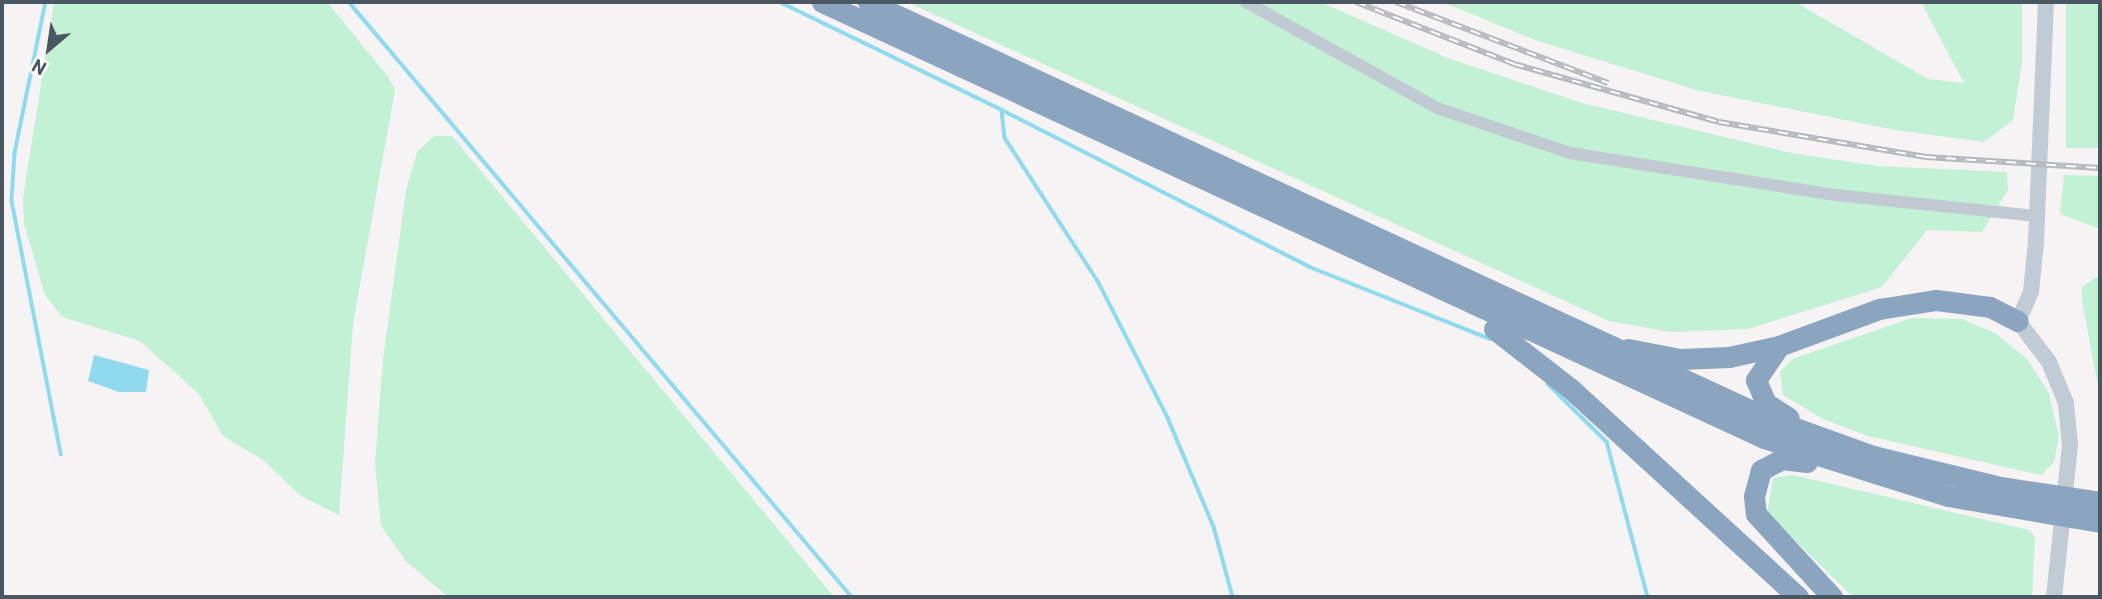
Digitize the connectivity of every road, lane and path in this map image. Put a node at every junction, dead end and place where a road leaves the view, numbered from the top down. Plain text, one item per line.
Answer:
1 (822, 2) edge
2 (868, 2) edge
3 (1246, 2) edge
4 (2046, 2) edge
5 (2037, 216) junction
6 (1396, 270) junction
7 (2018, 321) junction
8 (1582, 337) junction
9 (1779, 346) junction
10 (1872, 466) junction
11 (2100, 502) edge
12 (2100, 522) edge
13 (1798, 597) edge
14 (1832, 597) edge
15 (2054, 597) edge

1 - 6 highway
2 - 8 highway
3 - 5 street
4 - 5 street
5 - 7 street
6 - 10 highway
6 - 13 highway
7 - 9 highway
7 - 15 street
8 - 9 highway
8 - 10 highway
9 - 10 highway
10 - 11 highway
10 - 12 highway
10 - 14 highway

